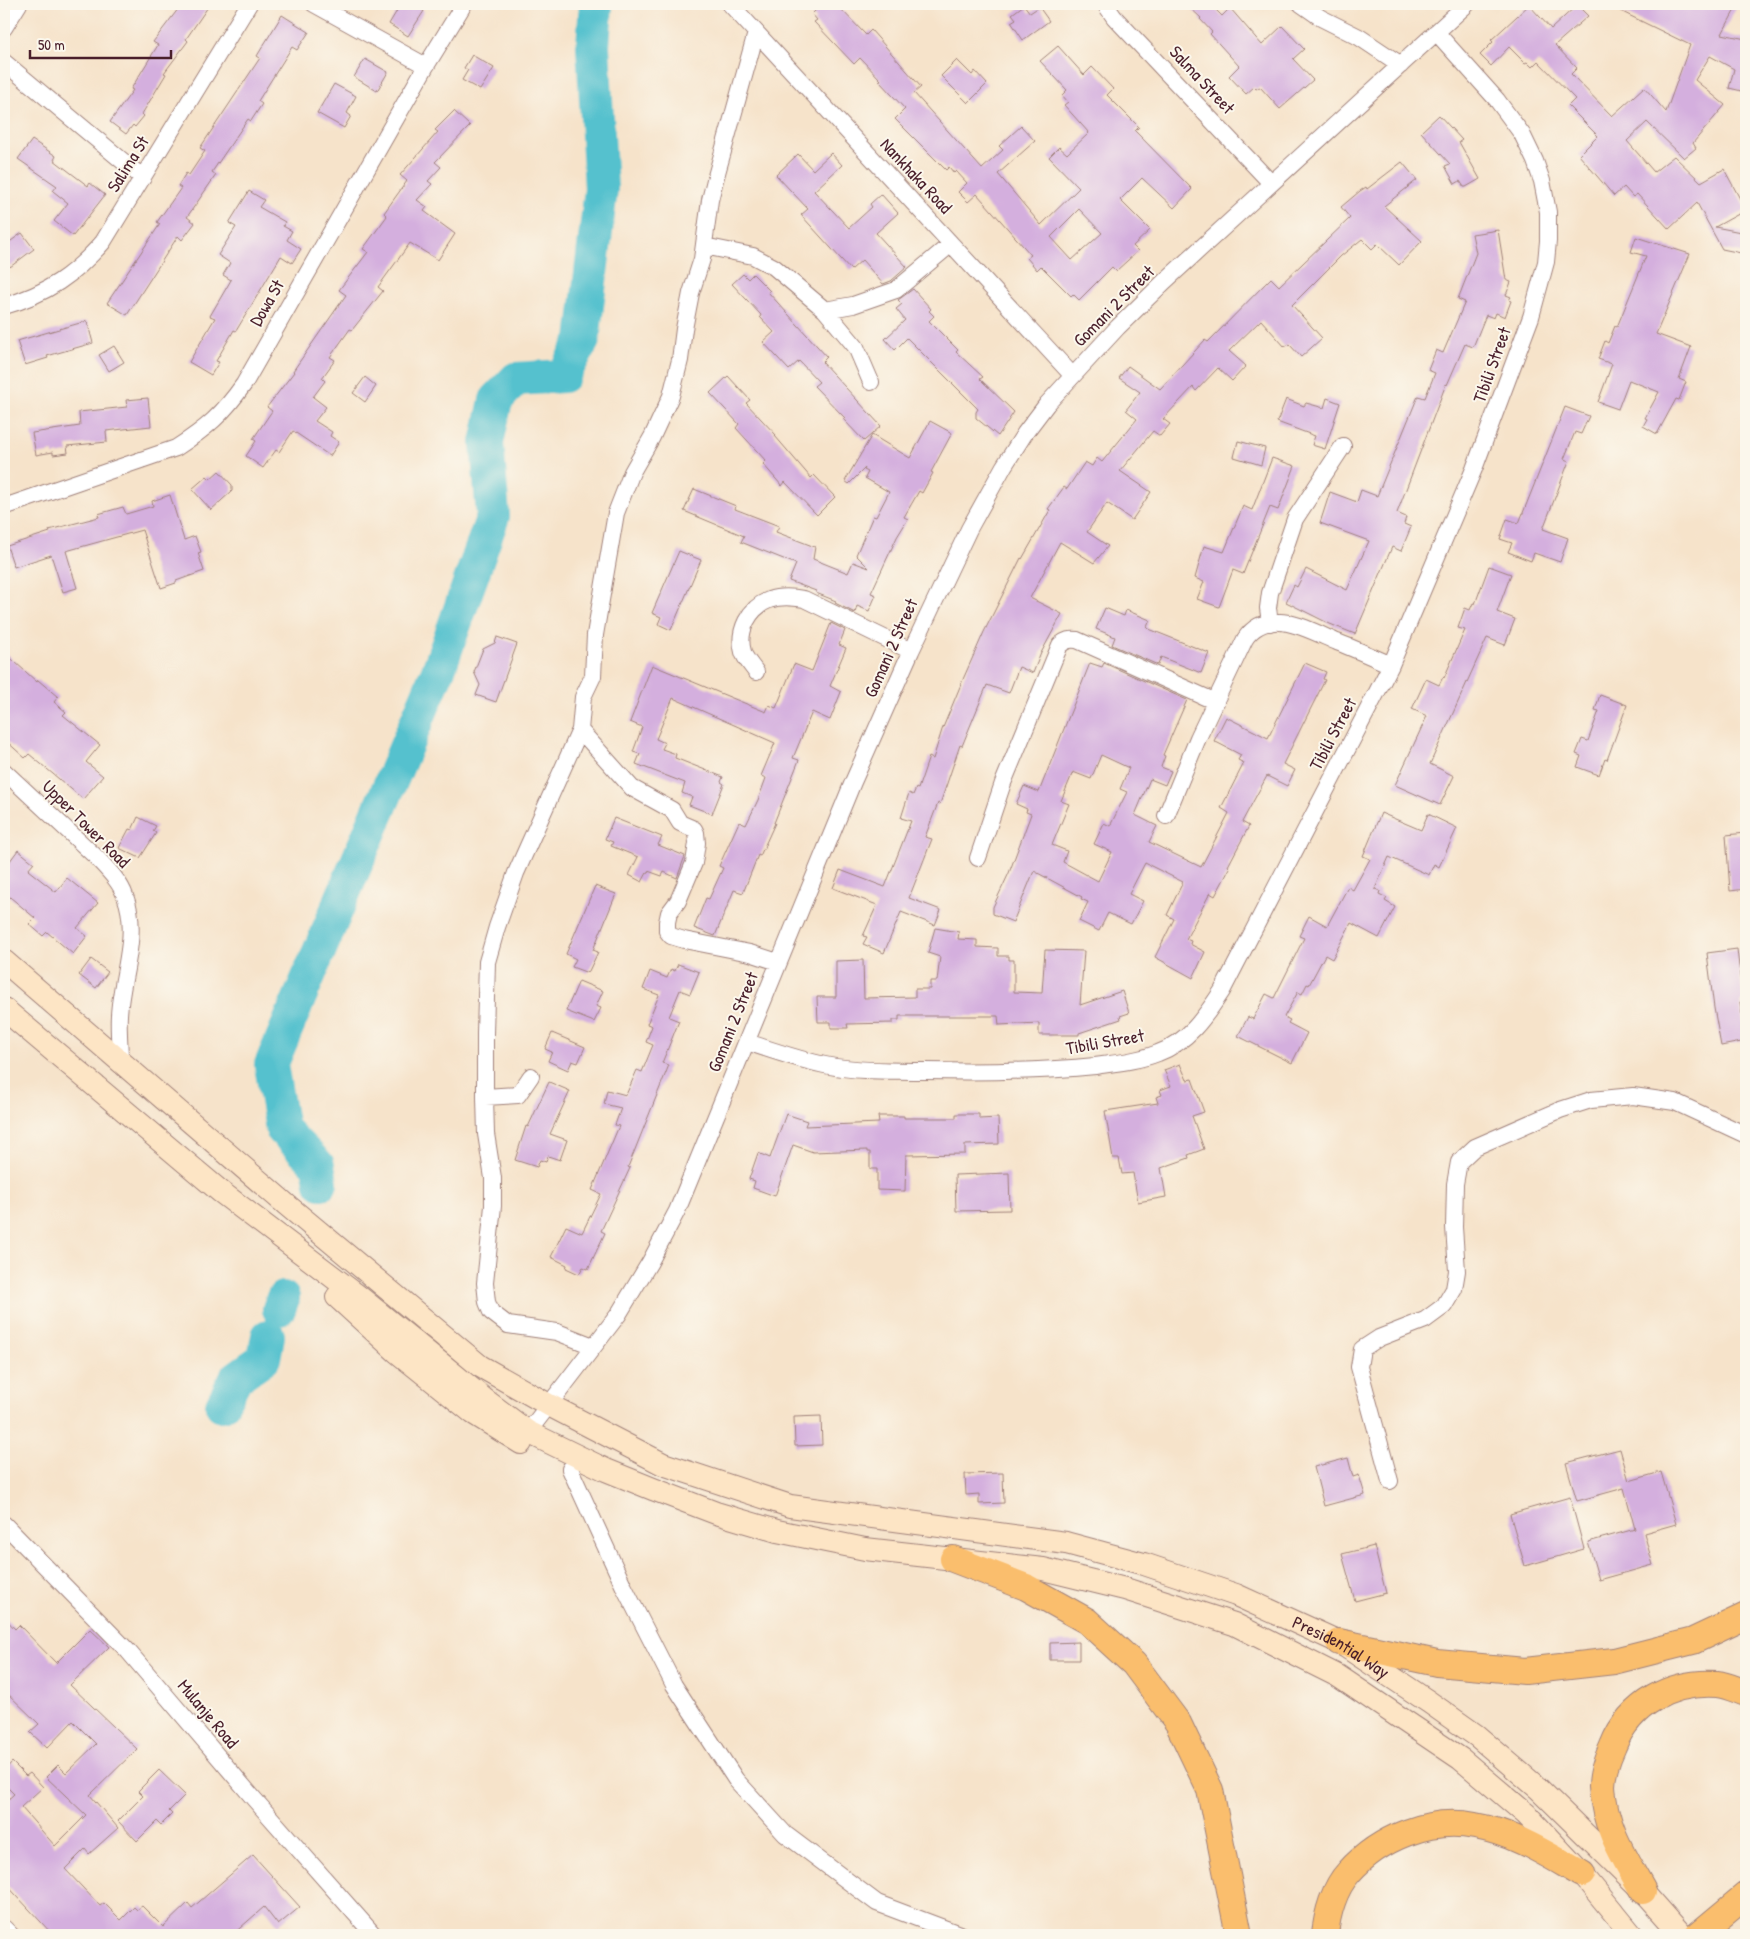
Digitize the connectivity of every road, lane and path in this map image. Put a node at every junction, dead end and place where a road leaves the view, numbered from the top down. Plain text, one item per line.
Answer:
1 (19, 4) edge
2 (249, 4) edge
3 (314, 4) edge
4 (464, 4) edge
5 (730, 4) edge
6 (1105, 4) edge
7 (1301, 4) edge
8 (1467, 4) edge
9 (4, 28) edge
10 (1436, 32) junction
11 (756, 33) junction
12 (4, 62) edge
13 (1401, 65) junction
14 (426, 66) junction
15 (143, 178) junction
16 (1272, 183) junction
17 (951, 244) junction
18 (704, 246) junction
19 (4, 306) edge
20 (825, 310) junction
21 (1073, 376) junction
22 (871, 382) dead end
23 (1342, 446) dead end
24 (4, 507) edge
25 (1270, 622) junction
26 (911, 651) junction
27 (1391, 665) junction
28 (756, 672) dead end
29 (1216, 702) junction
30 (580, 730) junction
31 (4, 771) edge
32 (1166, 816) dead end
33 (978, 858) dead end
34 (4, 961) edge
35 (778, 962) junction
36 (4, 1009) edge
37 (747, 1042) junction
38 (120, 1061) junction
39 (531, 1076) dead end
40 (485, 1097) junction
41 (1746, 1135) edge
42 (221, 1192) junction
43 (593, 1346) junction
44 (550, 1405) junction
45 (528, 1432) junction
46 (570, 1469) junction
47 (1390, 1481) dead end
48 (4, 1524) edge
49 (865, 1549) junction
50 (953, 1559) junction
51 (1746, 1616) edge
52 (1339, 1642) junction
53 (1746, 1693) edge
54 (1582, 1874) junction
55 (1643, 1892) junction
56 (1746, 1895) edge
57 (4, 1928) edge
58 (1677, 1929) edge
59 (11, 1935) edge
60 (374, 1935) edge
61 (962, 1935) edge
62 (1239, 1935) edge
63 (1325, 1935) edge
64 (1632, 1935) edge
65 (1698, 1935) edge

1 - 9 street
2 - 15 street, Salima St
3 - 14 street
4 - 14 street, Dowa St
5 - 11 street, Nankhaka Road
6 - 16 street, Salma Street
7 - 13 street
8 - 10 street, Gomani 2 Street
10 - 13 street, Gomani 2 Street
10 - 27 street, Tibili Street
11 - 17 street, Nankhaka Road
11 - 18 street
12 - 15 street
13 - 16 street, Gomani 2 Street
14 - 24 street, Dowa St
15 - 19 street, Salima St
16 - 21 street, Gomani 2 Street
17 - 20 street
17 - 21 street, Nankhaka Road
18 - 20 street
18 - 30 street
20 - 22 street
21 - 26 street, Gomani 2 Street
23 - 25 street
25 - 27 street
25 - 29 street
26 - 28 street
26 - 35 street, Gomani 2 Street
27 - 37 street, Tibili Street
29 - 32 street
29 - 33 street
30 - 35 street
30 - 40 street
31 - 38 street, Upper Tower Road
34 - 38 main road, Presidential Way
35 - 37 street, Gomani 2 Street
36 - 42 main road
37 - 43 street, Gomani 2 Street
38 - 44 main road, Presidential Way
39 - 40 street
40 - 43 street
41 - 47 street
42 - 45 main road
42 - 46 main road
43 - 44 street, Gomani 2 Street
44 - 45 street, Gomani 2 Street
44 - 52 main road, Presidential Way
45 - 49 main road
46 - 49 main road
46 - 61 street
48 - 60 street, Mulanje Road
49 - 50 main road, Presidential Way
50 - 54 main road, Presidential Way
50 - 62 highway
51 - 52 highway
52 - 55 main road, Presidential Way
53 - 55 highway
54 - 63 highway
54 - 64 main road, Presidential Way
55 - 58 main road, Presidential Way
56 - 65 highway
57 - 59 street

